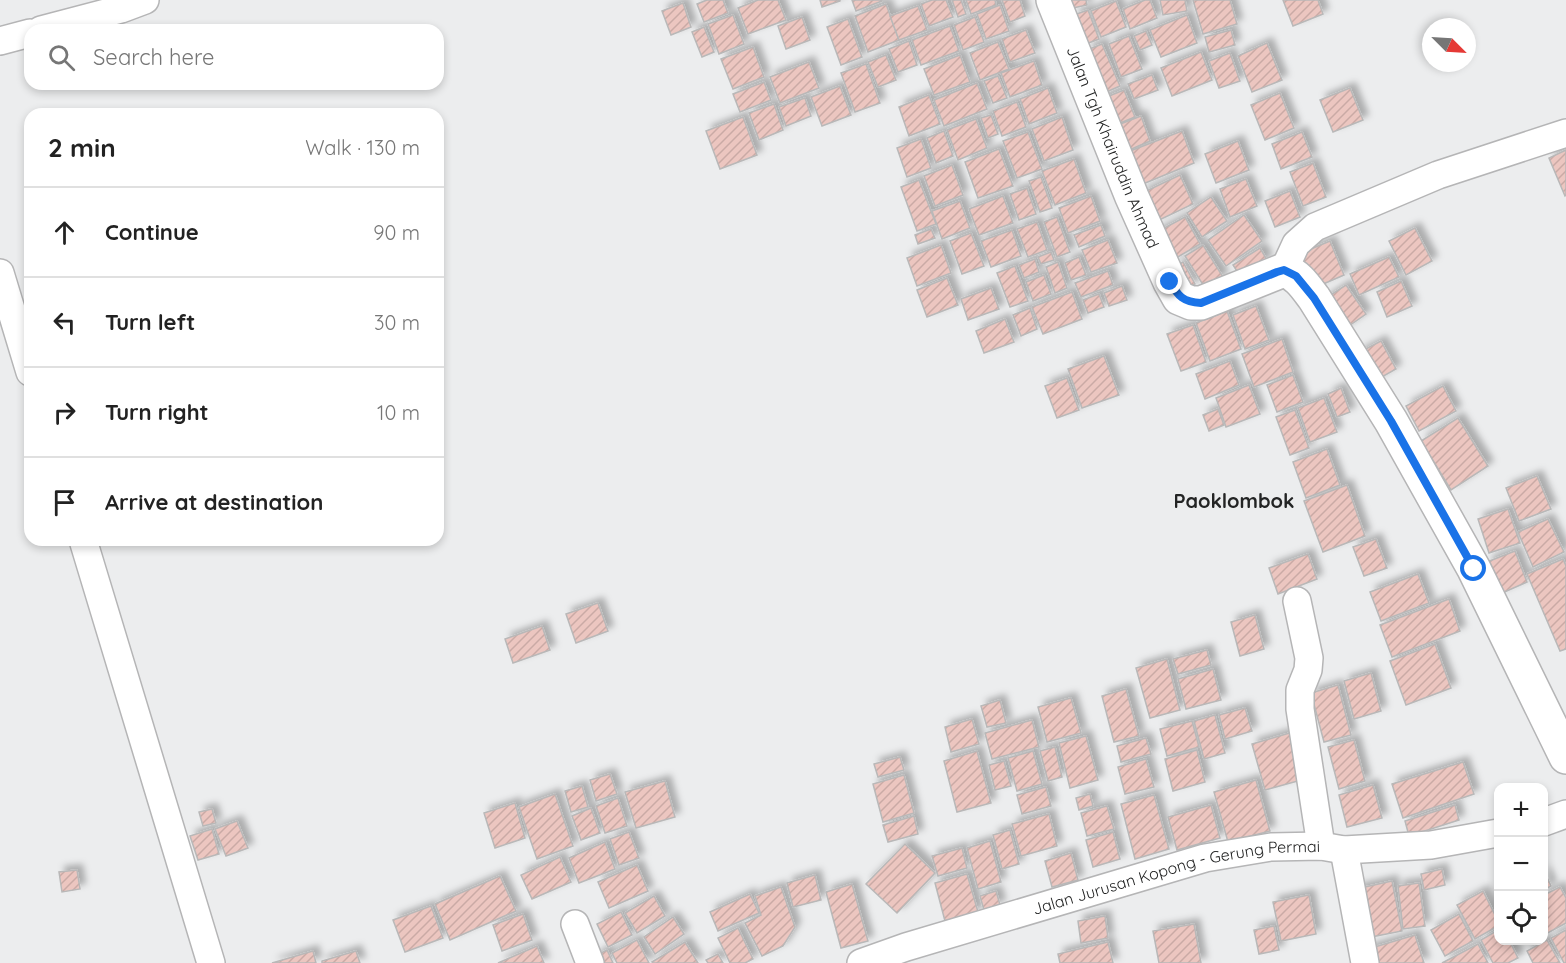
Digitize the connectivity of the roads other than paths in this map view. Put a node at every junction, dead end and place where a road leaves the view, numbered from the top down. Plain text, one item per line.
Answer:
1 (145, 0) edge
2 (1053, 0) edge
3 (64, 24) edge
4 (24, 35) edge
5 (0, 41) edge
6 (1566, 133) edge
7 (1284, 270) junction
8 (0, 273) edge
9 (24, 352) edge
10 (85, 546) edge
11 (1297, 602) dead end
12 (1566, 757) edge
13 (1566, 814) edge
14 (1548, 821) edge
15 (1494, 834) edge
16 (1333, 848) junction
17 (575, 924) dead end
18 (211, 963) edge
19 (590, 963) edge
20 (861, 963) edge
21 (1365, 963) edge

1 - 3 street
2 - 7 street, Jalan Tgh Khairuddin Ahmad
4 - 5 street
6 - 7 street
7 - 12 street
8 - 9 street
10 - 18 street
11 - 16 street
13 - 14 street
15 - 16 street, Jalan Jurusan Kopong - Gerung Permai
16 - 20 street, Jalan Jurusan Kopong - Gerung Permai
16 - 21 street
17 - 19 street

